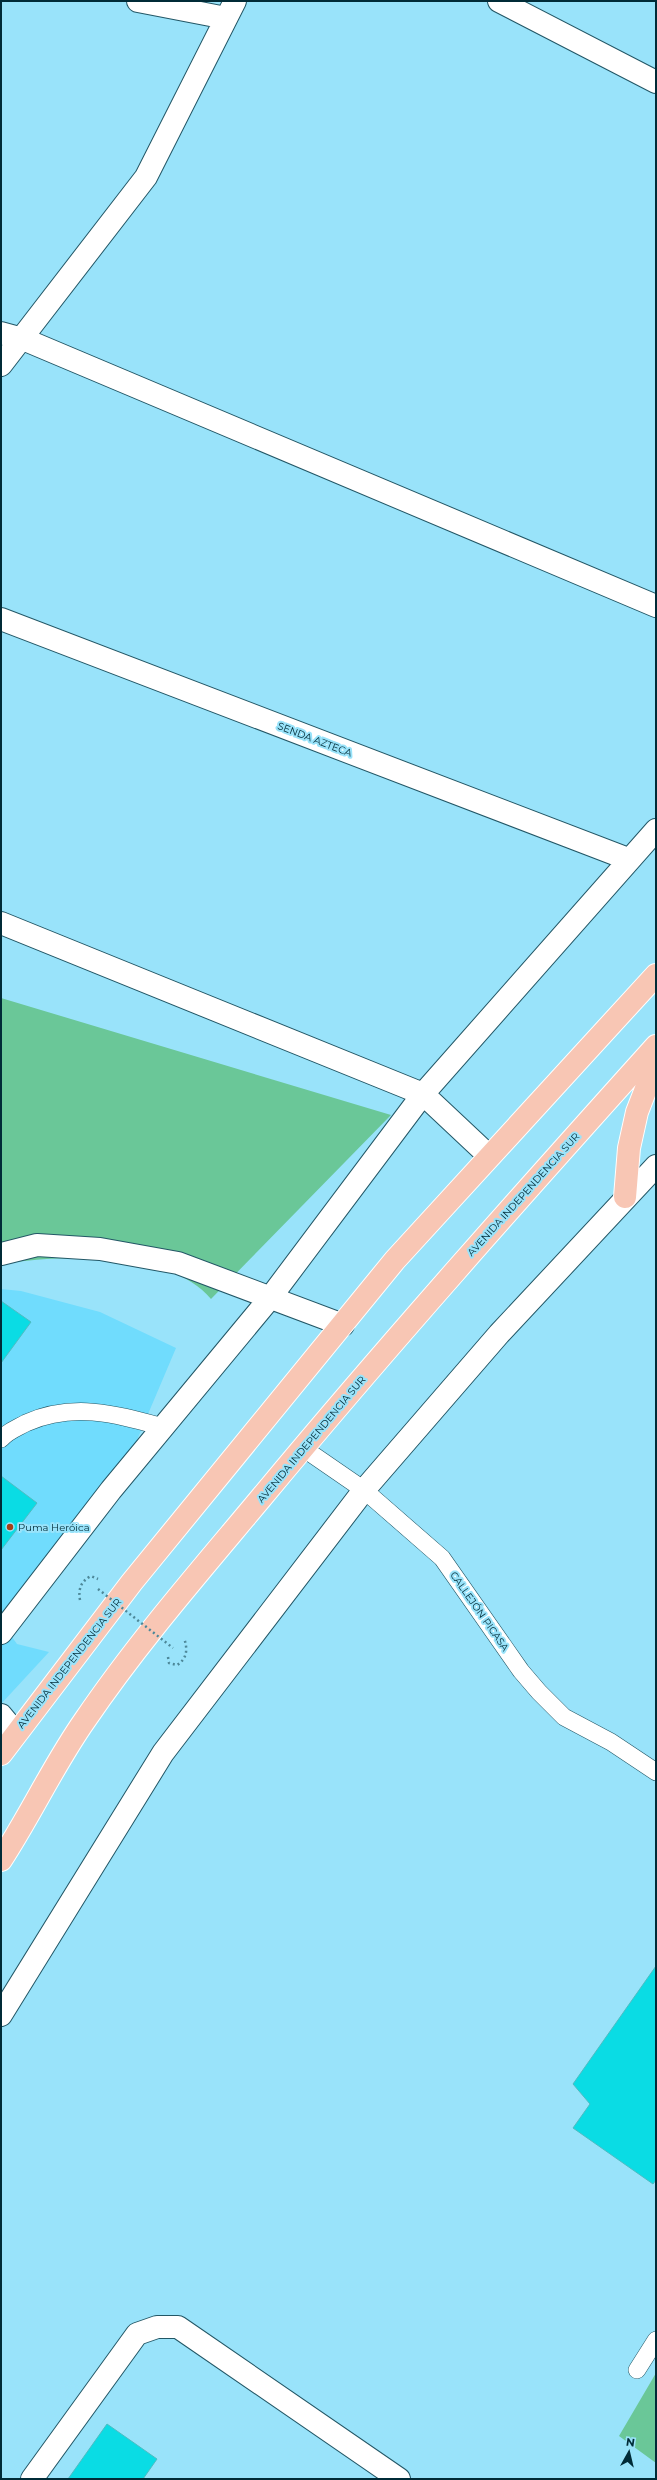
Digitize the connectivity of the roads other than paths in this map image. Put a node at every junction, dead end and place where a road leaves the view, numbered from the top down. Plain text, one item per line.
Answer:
1 (138, 1) edge
2 (499, 1) edge
3 (231, 10) edge
4 (656, 82) edge
5 (1, 333) edge
6 (23, 339) junction
7 (1, 365) edge
8 (656, 606) edge
9 (1, 619) edge
10 (656, 830) edge
11 (628, 859) junction
12 (1, 923) edge
13 (656, 975) edge
14 (656, 1046) edge
15 (656, 1063) edge
16 (423, 1094) junction
17 (489, 1156) junction
18 (656, 1166) edge
19 (625, 1198) junction
20 (1, 1254) edge
21 (270, 1298) junction
22 (343, 1324) junction
23 (163, 1427) junction
24 (1, 1439) edge
25 (303, 1448) junction
26 (364, 1490) junction
27 (1, 1632) edge
28 (1, 1715) edge
29 (16, 1732) junction
30 (1, 1754) edge
31 (656, 1772) edge
32 (1, 1860) edge
33 (1, 2015) edge
34 (656, 2340) edge
35 (636, 2370) dead end
36 (32, 2479) edge
37 (399, 2479) edge

1 - 3 street
2 - 4 street
3 - 6 street
5 - 6 street
6 - 7 street
6 - 8 street
9 - 11 street, SENDA AZTECA
10 - 11 street
11 - 16 street
12 - 16 street
13 - 17 highway, AVENIDA INDEPENDENCIA SUR
14 - 25 highway, AVENIDA INDEPENDENCIA SUR
15 - 19 highway
16 - 17 street
16 - 21 street
17 - 22 highway, AVENIDA INDEPENDENCIA SUR
18 - 19 street
19 - 26 street
20 - 21 street
21 - 22 street
21 - 23 street
22 - 29 highway, AVENIDA INDEPENDENCIA SUR
23 - 24 lane
23 - 27 street
25 - 26 lane, CALLEJÓN PICASA
25 - 32 highway, AVENIDA INDEPENDENCIA SUR
26 - 31 lane, CALLEJÓN PICASA
26 - 33 street
28 - 29 street
29 - 30 highway, AVENIDA INDEPENDENCIA SUR
34 - 35 lane
36 - 37 street

